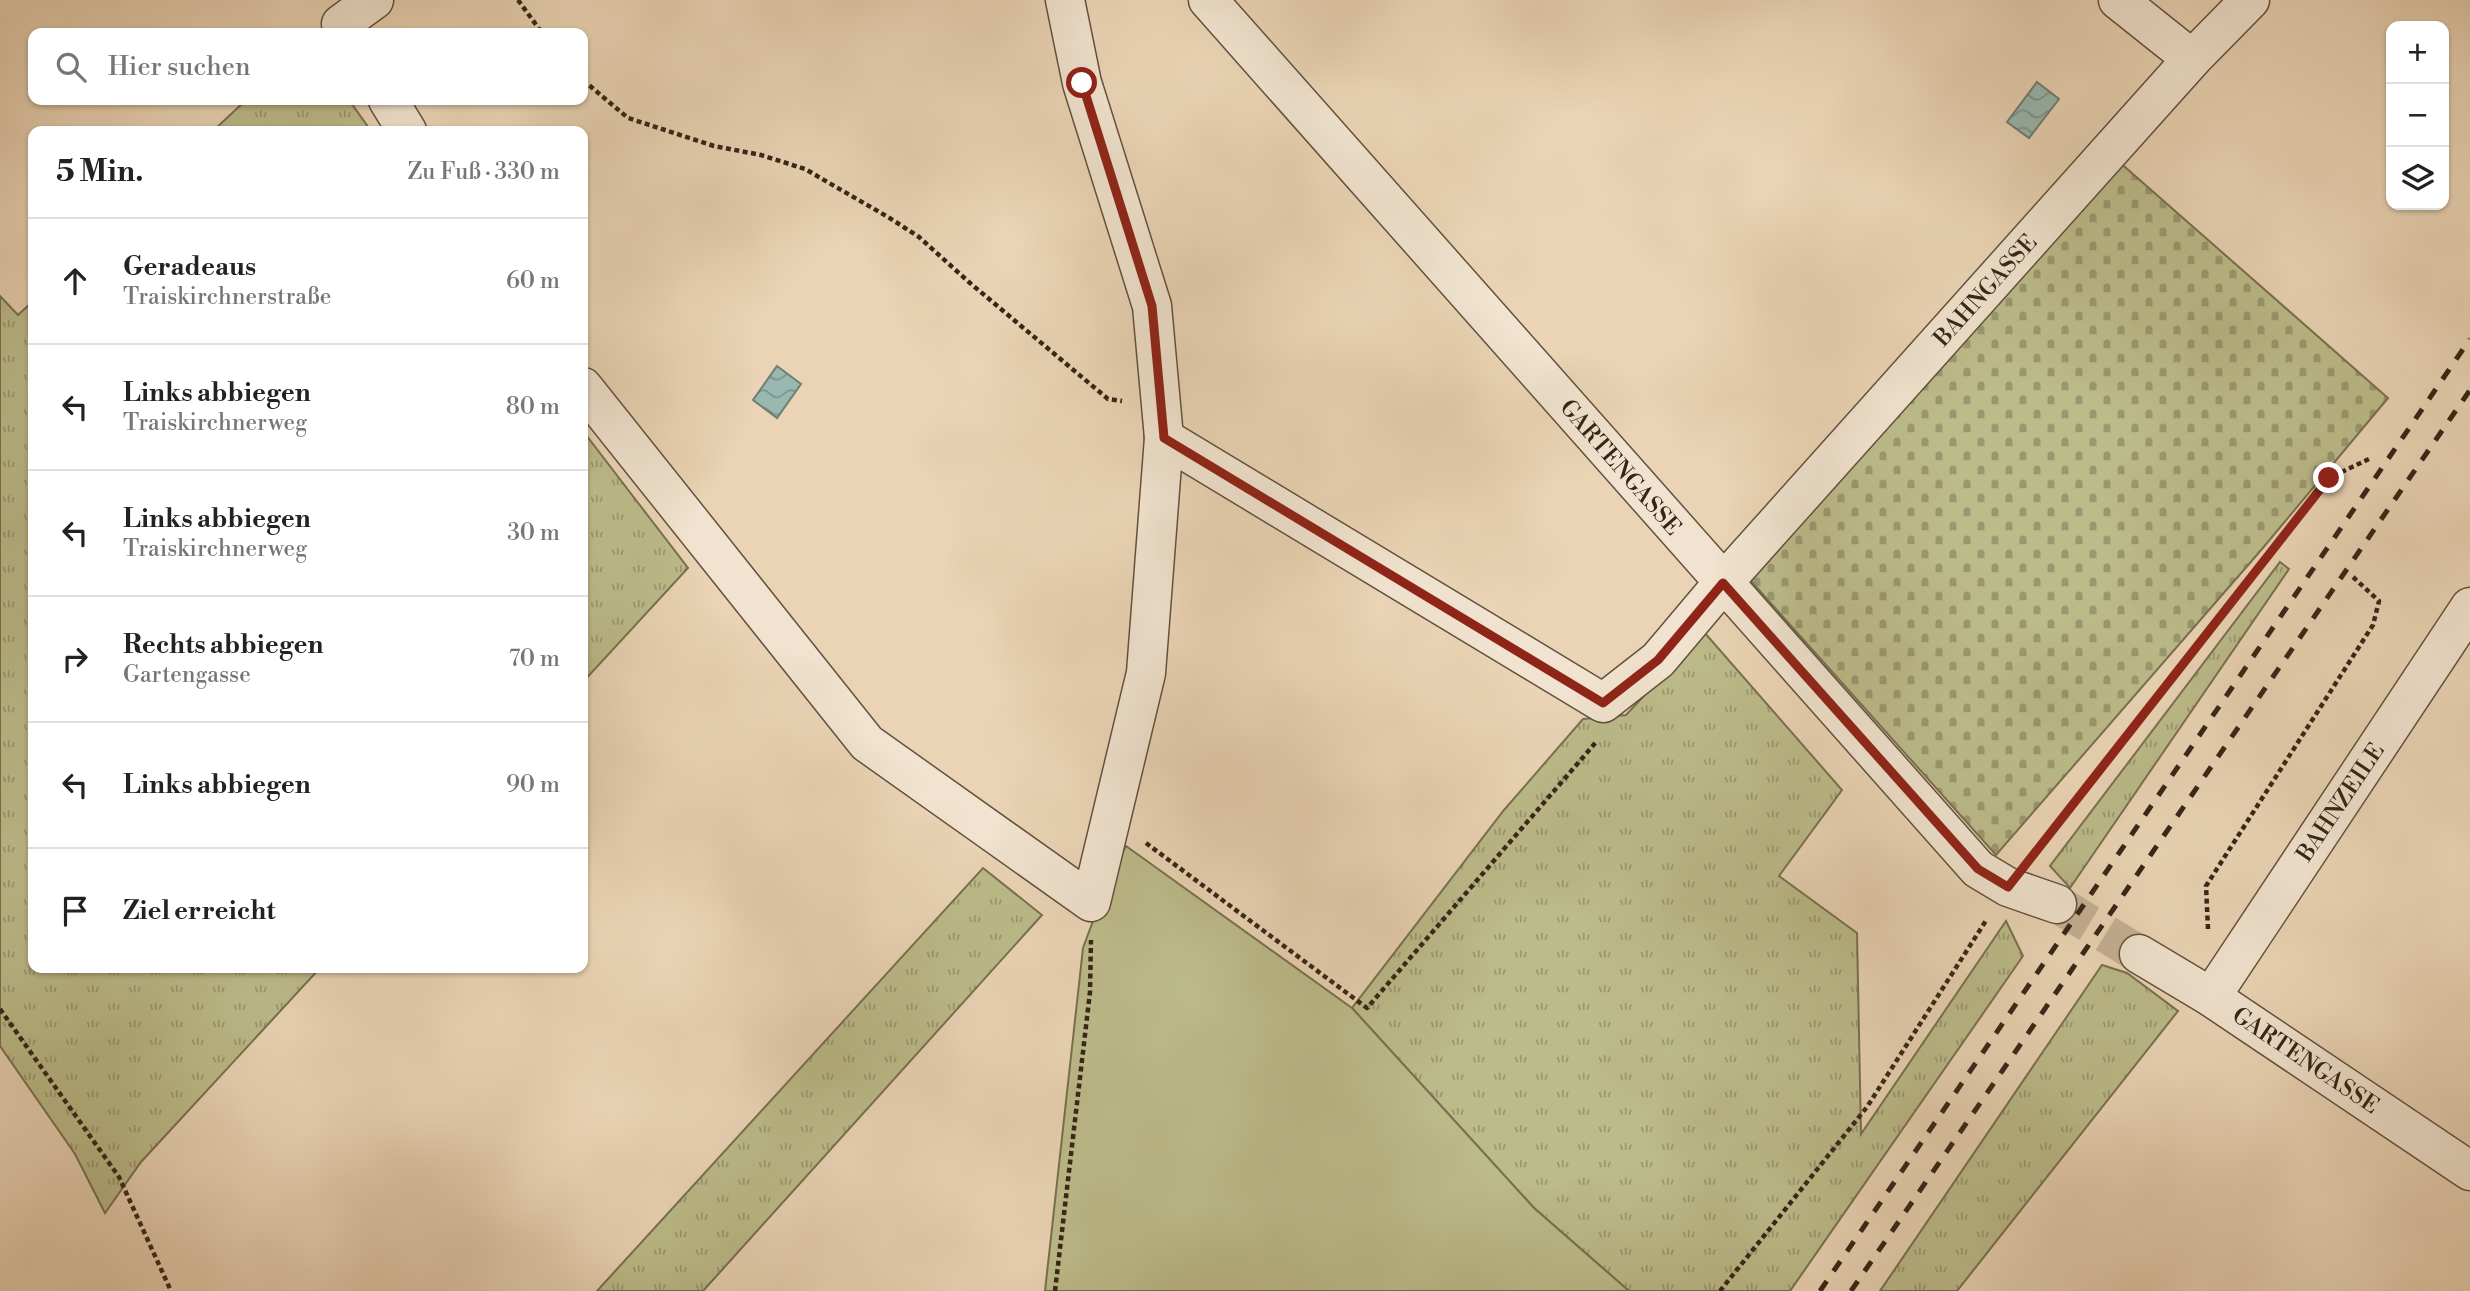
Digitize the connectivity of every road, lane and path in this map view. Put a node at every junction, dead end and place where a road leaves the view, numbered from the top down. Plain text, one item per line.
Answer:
1 (374, 0) edge
2 (518, 0) edge
3 (1065, 0) edge
4 (1208, 0) edge
5 (2118, 0) edge
6 (2250, 0) edge
7 (338, 19) edge
8 (538, 28) edge
9 (2192, 59) junction
10 (588, 84) edge
11 (391, 105) edge
12 (404, 126) edge
13 (588, 393) edge
14 (1163, 423) junction
15 (2370, 459) dead end
16 (2353, 578) dead end
17 (1723, 583) junction
18 (2470, 607) edge
19 (1603, 703) junction
20 (1111, 818) junction
21 (2008, 887) junction
22 (1091, 902) junction
23 (2057, 904) tunnel mouth
24 (2139, 954) tunnel mouth
25 (2210, 997) junction
26 (0, 1009) edge
27 (2470, 1171) edge
28 (171, 1291) edge
29 (1055, 1291) edge
30 (1720, 1291) edge

1 - 7 street
2 - 8 path
3 - 14 street
4 - 17 street, GARTENGASSE
5 - 9 street
6 - 9 street, BAHNGASSE
9 - 17 street, BAHNGASSE
10 - 14 path
11 - 12 street
13 - 22 street
14 - 19 street
14 - 20 street
15 - 21 path
16 - 25 path
17 - 19 street, BAHNGASSE
17 - 21 street, GARTENGASSE
18 - 25 street, BAHNZEILE
19 - 20 path
20 - 22 street
21 - 23 street, GARTENGASSE
21 - 30 path
22 - 29 path
24 - 25 street, GARTENGASSE
25 - 27 street, GARTENGASSE
26 - 28 path

